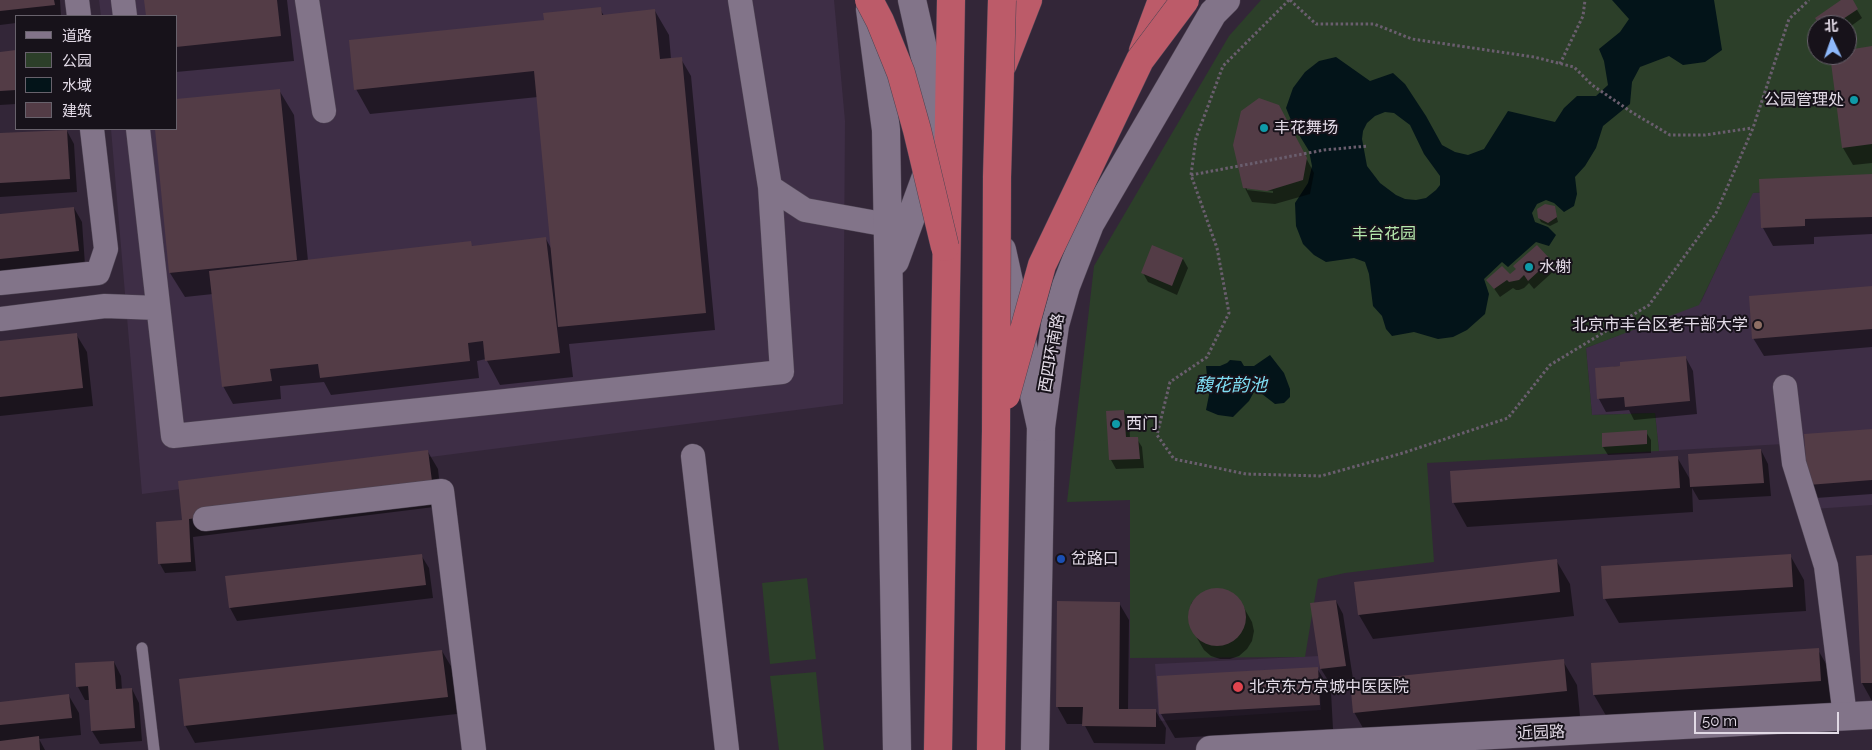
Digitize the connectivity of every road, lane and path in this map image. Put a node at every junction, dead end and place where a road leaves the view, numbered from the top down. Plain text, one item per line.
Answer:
1 (77, 0) edge
2 (123, 0) edge
3 (307, 0) edge
4 (740, 0) edge
5 (869, 0) edge
6 (912, 0) edge
7 (951, 0) edge
8 (1002, 0) edge
9 (1028, 0) edge
10 (1162, 0) edge
11 (1185, 0) edge
12 (1226, 0) edge
13 (1290, 0) edge
14 (1585, 0) edge
15 (1809, 0) edge
16 (79, 15) edge
17 (125, 15) edge
18 (1140, 60) junction
19 (1003, 64) joint
20 (1560, 64) junction
21 (324, 111) dead end
22 (1753, 128) junction
23 (92, 130) edge
24 (138, 130) edge
25 (942, 132) junction
26 (1368, 146) dead end
27 (1191, 175) junction
28 (770, 188) junction
29 (888, 225) junction
30 (998, 233) junction
31 (945, 247) junction
32 (890, 276) junction
33 (0, 283) edge
34 (158, 308) junction
35 (0, 320) edge
36 (1785, 387) dead end
37 (1041, 427) junction
38 (996, 430) junction
39 (693, 456) dead end
40 (205, 519) dead end
41 (142, 648) dead end
42 (992, 670) junction
43 (1872, 715) edge
44 (1845, 716) junction
45 (991, 728) edge
46 (154, 750) edge
47 (474, 750) edge
48 (727, 750) edge
49 (897, 750) edge
50 (938, 750) edge
51 (1035, 750) edge
52 (1210, 750) edge

1 - 16 street
2 - 17 street
3 - 21 street
4 - 28 street
5 - 29 street
5 - 31 highway, bridge
6 - 25 street
7 - 31 highway, bridge
8 - 38 highway, bridge
9 - 19 highway
10 - 18 highway, bridge
11 - 18 highway, bridge
12 - 37 street, 西四环南路
13 - 20 path
13 - 27 path
14 - 20 path
15 - 22 path
18 - 38 highway, bridge
19 - 30 street
20 - 22 path
22 - 27 path
23 - 33 street
24 - 34 street
25 - 32 street
25 - 50 street
26 - 27 path
28 - 29 street
28 - 34 street
29 - 32 street
30 - 37 street
30 - 42 street
31 - 50 highway
32 - 49 street
34 - 35 street
36 - 44 street
37 - 51 street, 西四环南路
38 - 42 highway, bridge
39 - 48 street
40 - 47 street
41 - 46 lane
42 - 45 highway, bridge
43 - 44 street, 近园路
44 - 52 street, 近园路

